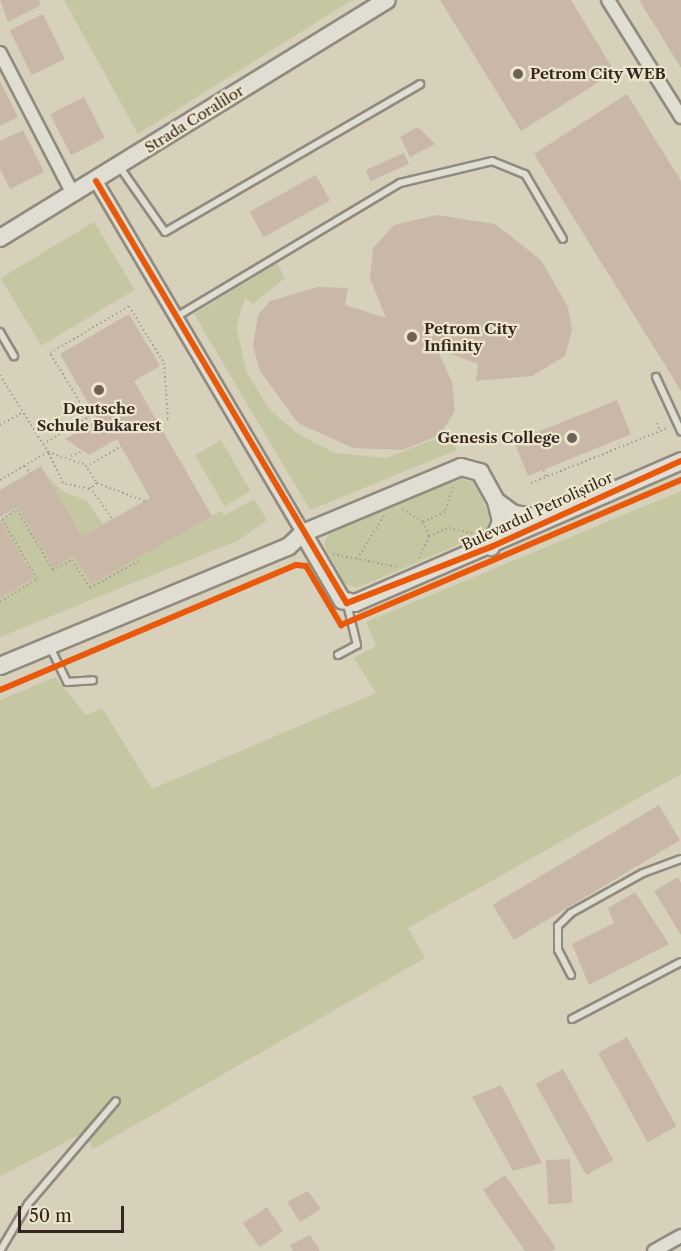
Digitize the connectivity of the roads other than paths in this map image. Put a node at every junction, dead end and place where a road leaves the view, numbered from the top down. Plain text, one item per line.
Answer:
1 (387, 0) edge
2 (608, 0) edge
3 (0, 53) edge
4 (420, 84) dead end
5 (681, 117) edge
6 (119, 166) junction
7 (96, 181) junction
8 (73, 194) junction
9 (0, 238) edge
10 (563, 240) dead end
11 (176, 318) junction
12 (0, 332) edge
13 (14, 356) dead end
14 (657, 377) dead end
15 (681, 431) edge
16 (681, 461) edge
17 (496, 501) junction
18 (546, 518) junction
19 (303, 533) junction
20 (489, 542) junction
21 (347, 603) junction
22 (50, 647) junction
23 (338, 655) dead end
24 (0, 665) edge
25 (93, 680) dead end
26 (681, 859) edge
27 (681, 962) edge
28 (571, 975) dead end
29 (572, 1019) dead end
30 (116, 1101) dead end
31 (681, 1236) edge
32 (0, 1251) edge
33 (654, 1251) edge

1 - 6 street, Strada Coralilor
2 - 5 street
3 - 8 street
4 - 6 lane
6 - 7 street, Strada Coralilor
7 - 8 street, Strada Coralilor
7 - 11 street
8 - 9 street, Strada Coralilor
10 - 11 lane
11 - 19 street
12 - 13 lane
14 - 15 lane
16 - 18 street, Bulevardul Petroliștilor
17 - 18 street, Bulevardul Petroliștilor
17 - 19 street, Bulevardul Petroliștilor
17 - 20 street, Bulevardul Petroliștilor
18 - 20 street, Bulevardul Petroliștilor
19 - 21 street
19 - 22 street, Bulevardul Petroliștilor
20 - 21 street, Bulevardul Petroliștilor
21 - 23 lane
22 - 24 street, Bulevardul Petroliștilor
22 - 25 lane
26 - 28 lane
27 - 29 lane
30 - 32 lane
31 - 33 street

